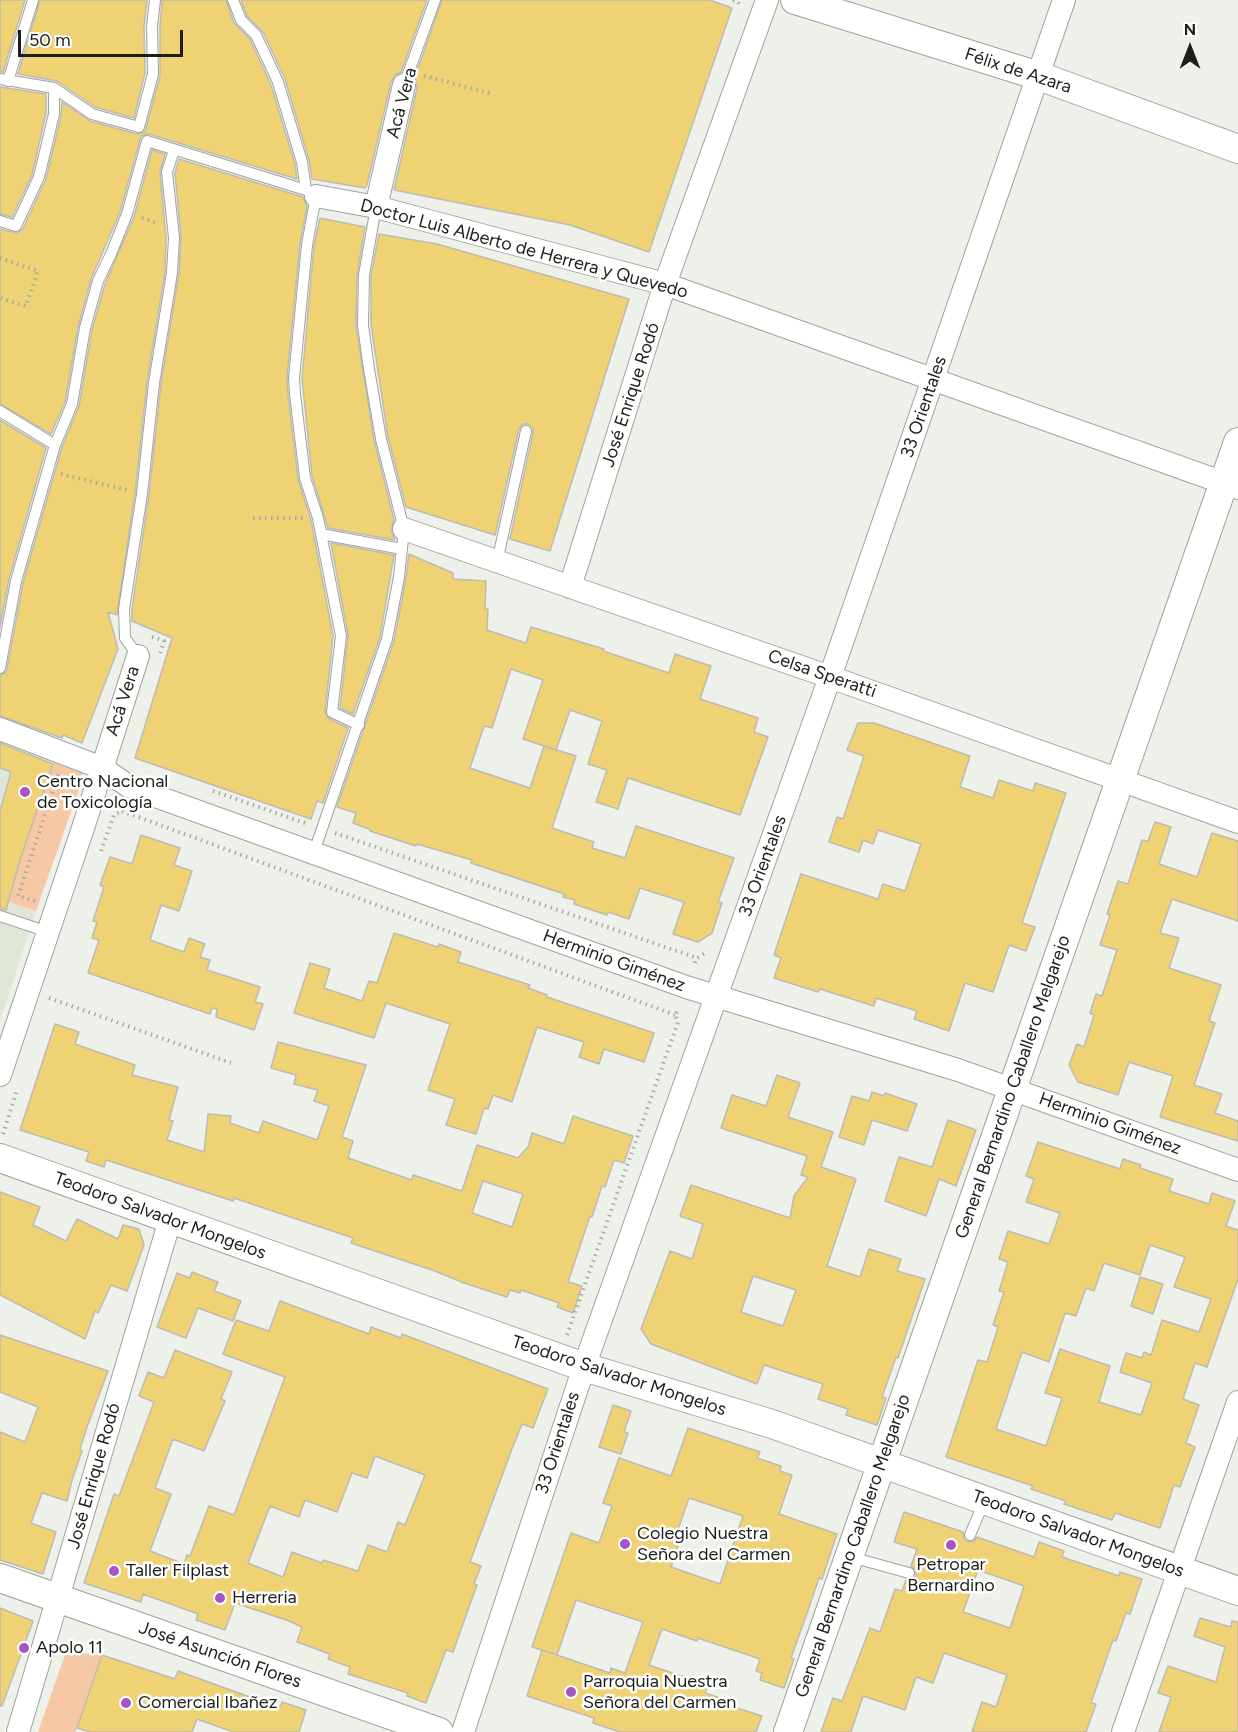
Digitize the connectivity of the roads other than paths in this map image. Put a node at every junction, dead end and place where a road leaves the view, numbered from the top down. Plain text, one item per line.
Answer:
1 (33, 0) edge
2 (155, 0) edge
3 (233, 0) edge
4 (435, 0) edge
5 (767, 0) edge
6 (795, 0) edge
7 (1064, 0) edge
8 (1039, 76) junction
9 (406, 79) joint
10 (4, 80) edge
11 (54, 88) junction
12 (1238, 149) edge
13 (174, 150) junction
14 (311, 193) junction
15 (376, 207) junction
16 (0, 221) edge
17 (665, 284) junction
18 (933, 380) junction
19 (0, 411) edge
20 (526, 432) dead end
21 (1238, 442) edge
22 (55, 445) junction
23 (1231, 486) edge
24 (321, 534) junction
25 (403, 539) junction
26 (497, 562) junction
27 (570, 587) junction
28 (138, 656) joint
29 (0, 668) edge
30 (830, 677) junction
31 (359, 724) junction
32 (0, 729) edge
33 (102, 768) junction
34 (1120, 780) junction
35 (1238, 822) edge
36 (314, 852) junction
37 (0, 916) edge
38 (48, 932) junction
39 (716, 997) junction
40 (0, 1075) edge
41 (1012, 1089) junction
42 (0, 1158) edge
43 (1238, 1170) edge
44 (170, 1220) junction
45 (584, 1367) junction
46 (1238, 1402) edge
47 (882, 1464) junction
48 (984, 1500) junction
49 (970, 1535) dead end
50 (850, 1557) junction
51 (1179, 1570) junction
52 (909, 1573) dead end
53 (0, 1578) edge
54 (1238, 1591) edge
55 (58, 1598) junction
56 (18, 1732) edge
57 (439, 1732) edge
58 (462, 1732) edge
59 (788, 1732) edge
60 (1123, 1732) edge

1 - 10 lane
2 - 11 lane
3 - 14 lane
4 - 9 lane, Acá Vera
5 - 17 street, José Enrique Rodó
6 - 8 street, Félix de Azara
7 - 8 street, 33 Orientales
8 - 12 street, Félix de Azara
8 - 18 street, 33 Orientales
9 - 15 street, Acá Vera
10 - 11 lane
11 - 16 lane
13 - 14 lane, Doctor Luis Alberto de Herrera y Quevedo
13 - 22 lane, Doctor Luis Alberto de Herrera y Quevedo
13 - 28 lane, Acá Vera
14 - 15 street, Doctor Luis Alberto de Herrera y Quevedo
14 - 24 lane
15 - 17 street, Doctor Luis Alberto de Herrera y Quevedo
15 - 25 lane
17 - 18 street, Doctor Luis Alberto de Herrera y Quevedo
17 - 27 street, José Enrique Rodó
18 - 23 street, Doctor Luis Alberto de Herrera y Quevedo
18 - 30 street, 33 Orientales
19 - 22 lane
20 - 26 lane
21 - 23 street, General Bernardino Caballero Melgarejo
22 - 29 lane
23 - 34 street, General Bernardino Caballero Melgarejo
24 - 25 lane
24 - 31 lane
25 - 26 street, Celsa Speratti
25 - 31 lane
26 - 27 street, Celsa Speratti
27 - 30 street, Celsa Speratti
28 - 33 street, Acá Vera
30 - 34 street, Celsa Speratti
30 - 39 street, 33 Orientales
31 - 36 lane
32 - 33 street, Herminio Giménez
33 - 36 street, Herminio Giménez
33 - 38 street, Acá Vera
34 - 35 street, Celsa Speratti
34 - 41 street, General Bernardino Caballero Melgarejo
36 - 39 street, Herminio Giménez
37 - 38 lane
38 - 40 street, Acá Vera
39 - 41 street, Herminio Giménez
39 - 45 street, 33 Orientales
41 - 43 street, Herminio Giménez
41 - 47 street, General Bernardino Caballero Melgarejo
42 - 44 street, Teodoro Salvador Mongelos
44 - 45 street, Teodoro Salvador Mongelos
44 - 55 street, José Enrique Rodó
45 - 47 street, Teodoro Salvador Mongelos
45 - 58 street, 33 Orientales
46 - 51 street
47 - 48 street, Teodoro Salvador Mongelos
47 - 50 street, General Bernardino Caballero Melgarejo
48 - 49 lane
48 - 51 street, Teodoro Salvador Mongelos
50 - 52 lane
50 - 59 street, General Bernardino Caballero Melgarejo
51 - 54 street, Teodoro Salvador Mongelos
51 - 60 street
53 - 55 street, José Asunción Flores
55 - 56 street, José Enrique Rodó
55 - 57 street, José Asunción Flores

